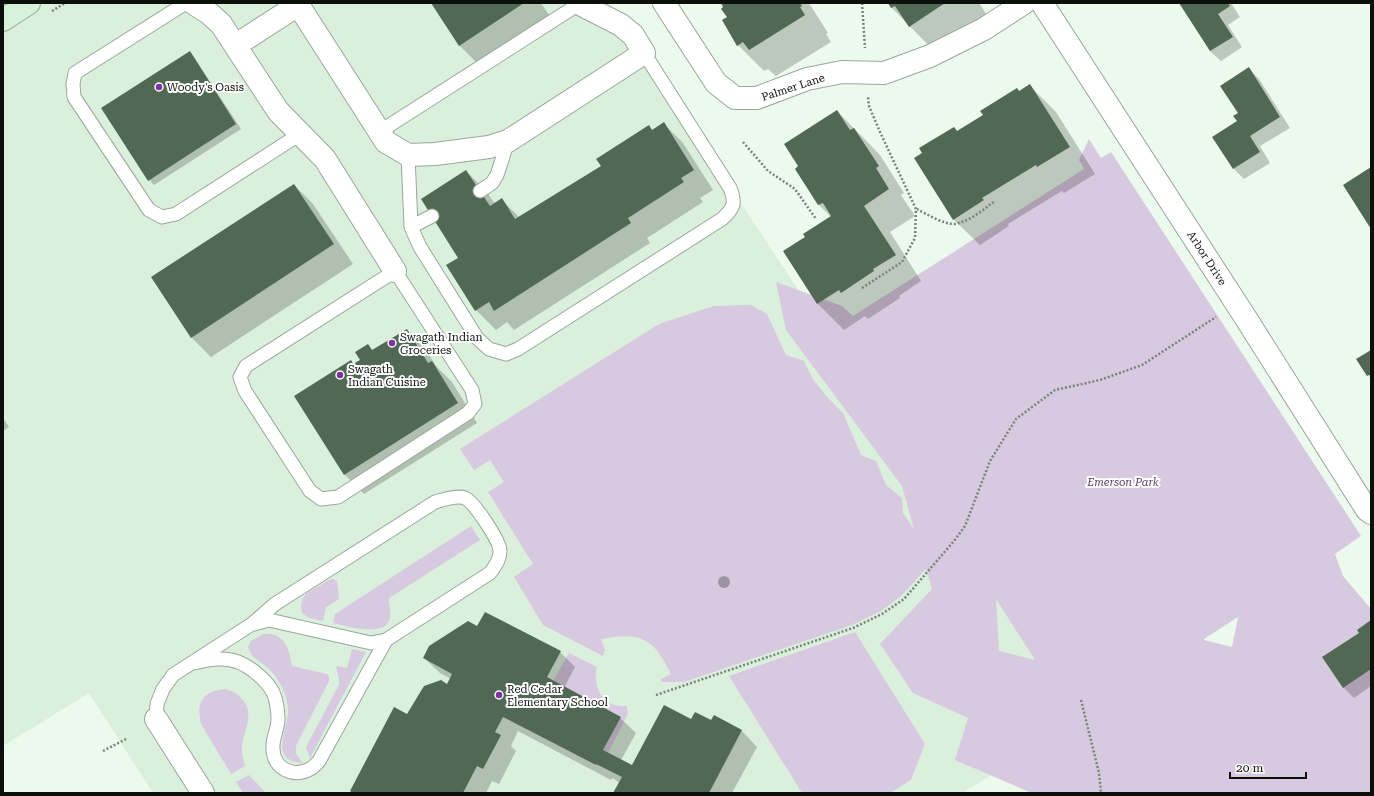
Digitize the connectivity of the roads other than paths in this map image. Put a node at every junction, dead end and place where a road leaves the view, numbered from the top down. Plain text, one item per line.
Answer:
1 (29, 3) edge
2 (186, 3) edge
3 (193, 3) edge
4 (664, 3) edge
5 (1024, 3) edge
6 (1042, 3) edge
7 (298, 4) edge
8 (578, 4) edge
9 (3, 20) edge
10 (236, 45) junction
11 (644, 53) junction
12 (379, 132) junction
13 (300, 134) junction
14 (508, 140) junction
15 (408, 155) junction
16 (480, 191) dead end
17 (432, 216) dead end
18 (411, 227) junction
19 (395, 271) junction
20 (1371, 513) edge
21 (252, 624) junction
22 (386, 640) junction
23 (193, 662) junction
24 (156, 719) joint
25 (203, 793) edge

1 - 9 street
2 - 13 lane
3 - 10 street
4 - 5 street, Palmer Lane
6 - 20 street, Arbor Drive
7 - 10 street
7 - 12 street
8 - 11 street
8 - 12 lane
10 - 13 street
11 - 14 street
11 - 18 lane
12 - 15 street
13 - 19 street
14 - 15 street
14 - 16 lane
15 - 18 lane
17 - 18 lane
19 - 19 lane
21 - 22 lane
21 - 22 lane
21 - 23 lane
22 - 23 lane
23 - 24 lane
24 - 25 street

